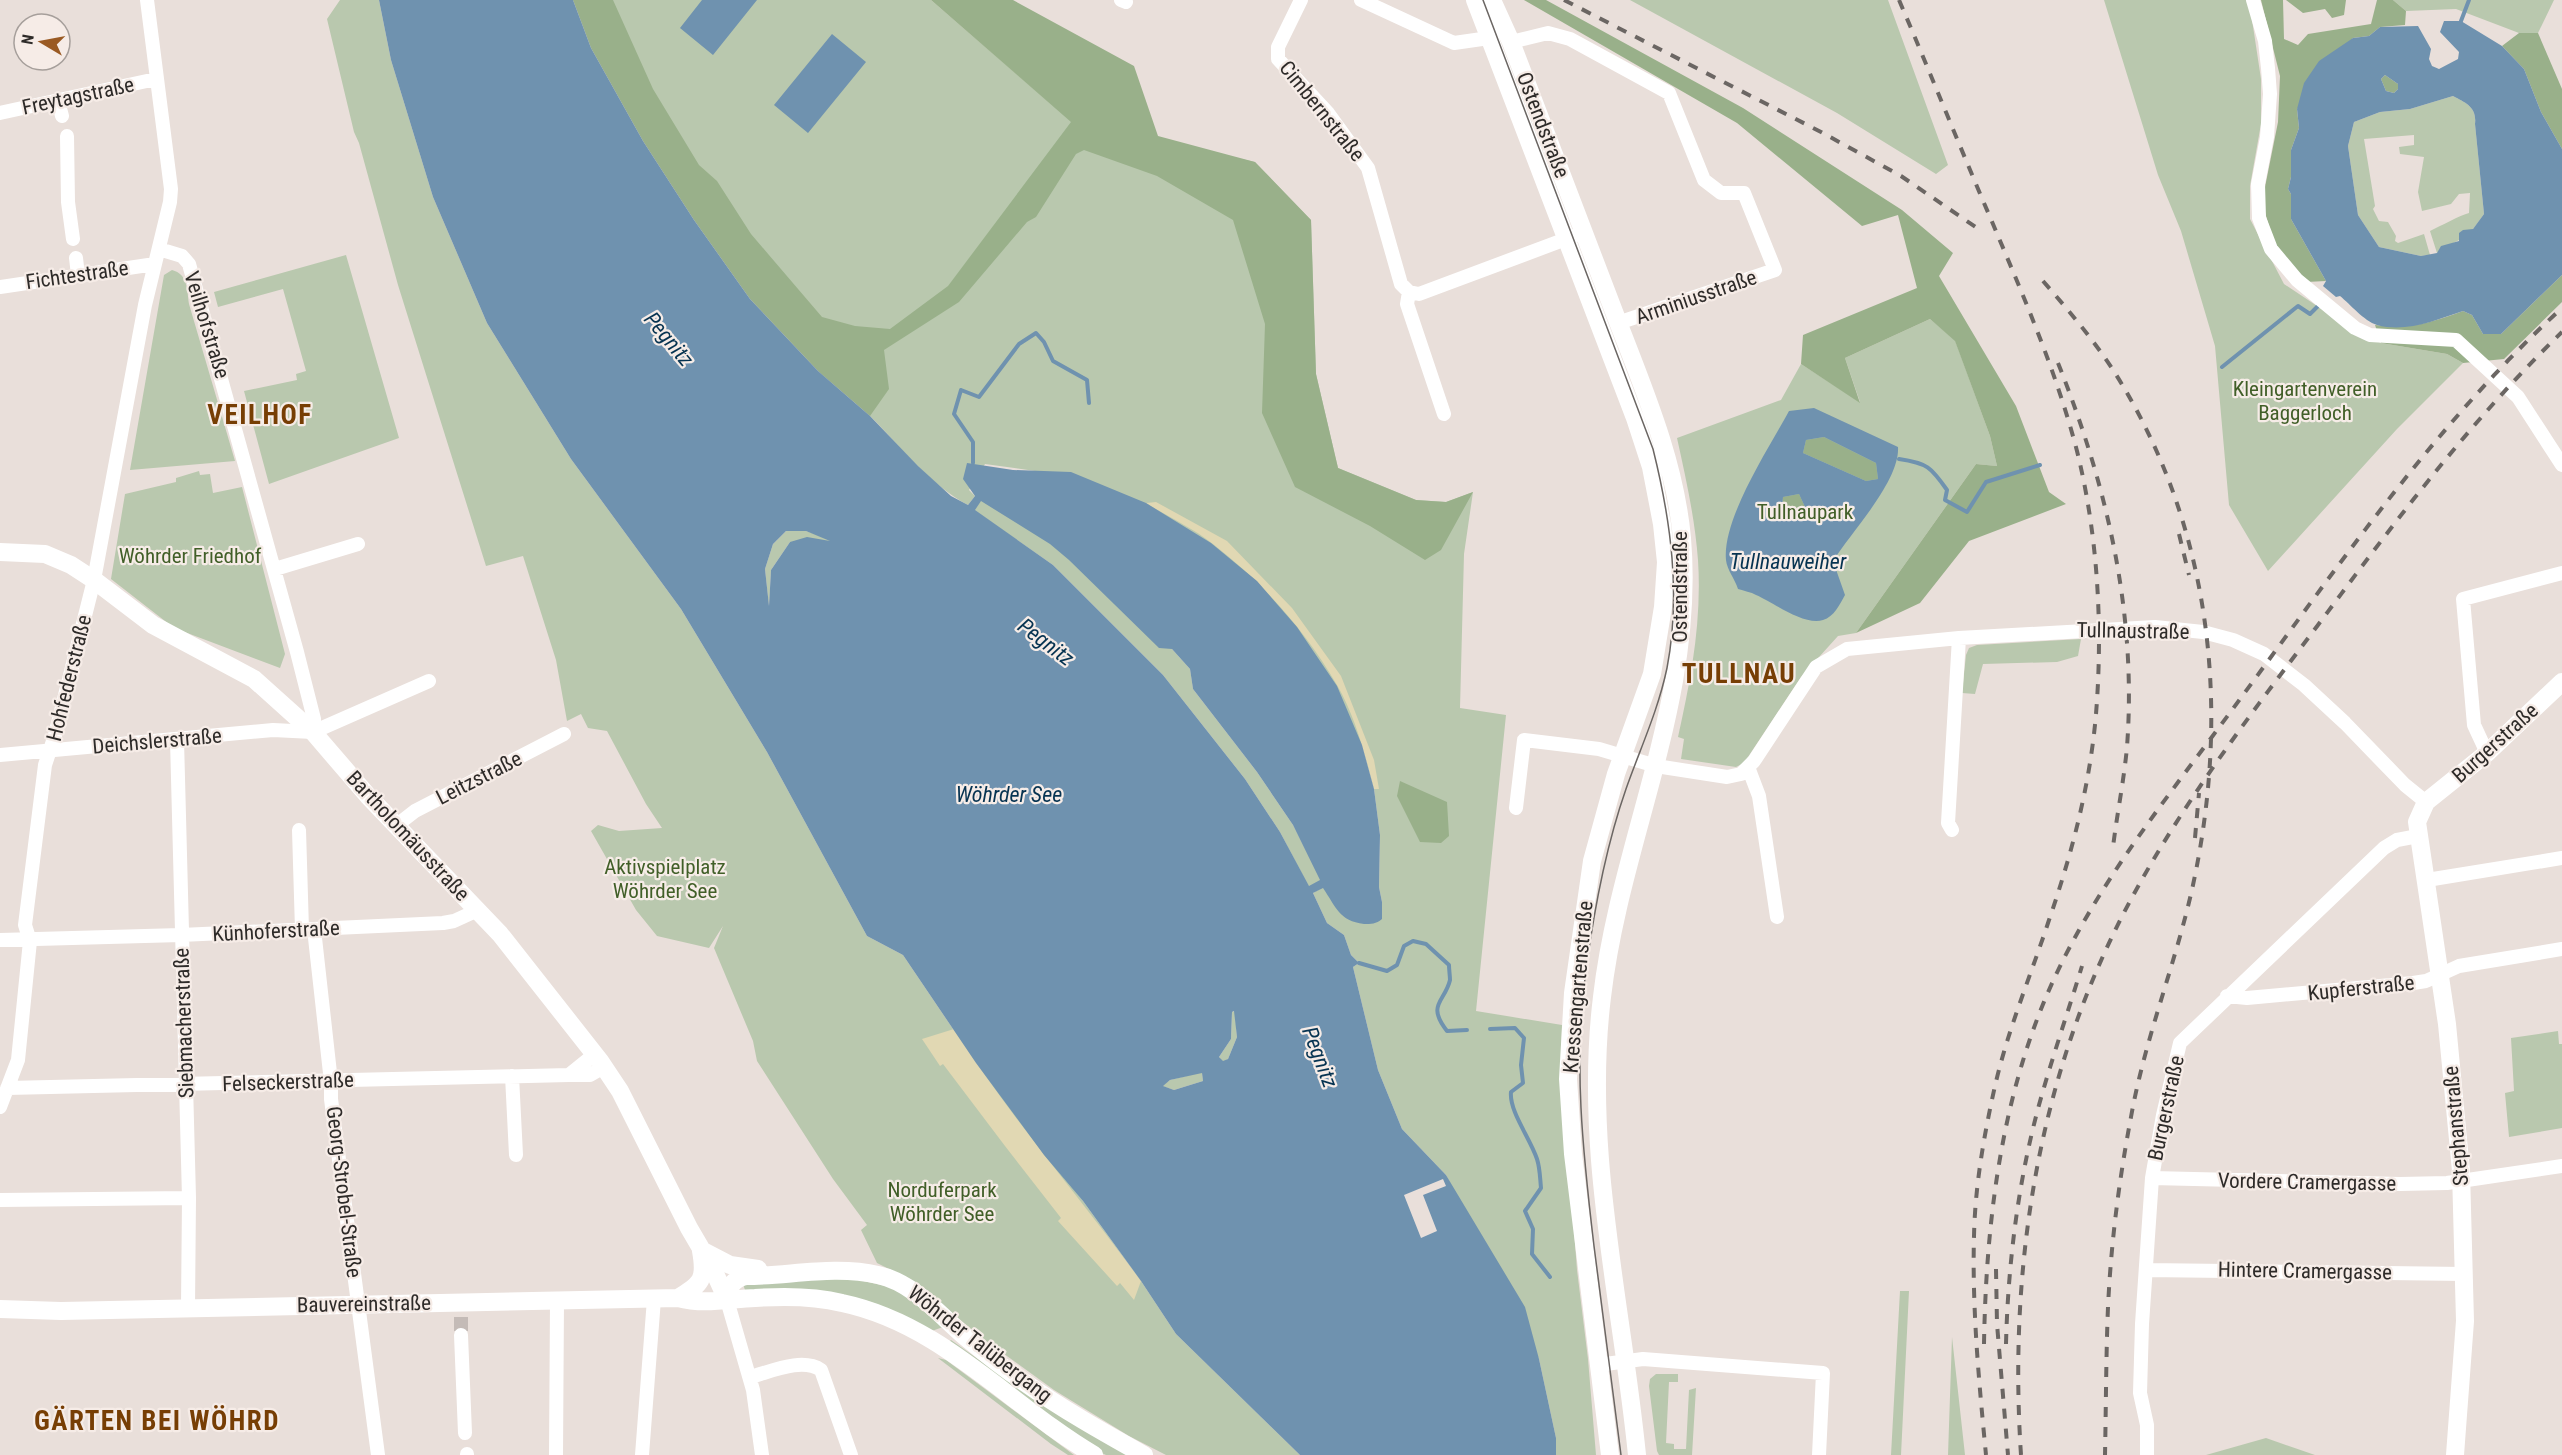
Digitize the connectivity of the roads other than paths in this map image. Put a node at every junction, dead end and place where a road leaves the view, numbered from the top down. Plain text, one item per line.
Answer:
1 (147, 0) edge
2 (1301, 0) edge
3 (1361, 0) edge
4 (1475, 0) edge
5 (1492, 0) edge
6 (2253, 0) edge
7 (1489, 38) junction
8 (1511, 42) junction
9 (156, 79) junction
10 (57, 101) junction
11 (0, 113) edge
12 (62, 116) dead end
13 (67, 136) dead end
14 (1584, 233) junction
15 (1566, 238) junction
16 (73, 239) dead end
17 (159, 249) junction
18 (76, 258) dead end
19 (155, 264) junction
20 (78, 275) junction
21 (0, 287) edge
22 (1409, 292) junction
23 (1618, 323) junction
24 (1444, 414) dead end
25 (2562, 465) edge
26 (358, 544) dead end
27 (0, 552) edge
28 (274, 568) junction
29 (2562, 573) edge
30 (94, 580) junction
31 (1959, 638) junction
32 (429, 681) dead end
33 (2562, 682) edge
34 (313, 732) junction
35 (564, 734) dead end
36 (177, 740) junction
37 (50, 752) junction
38 (2487, 753) junction
39 (0, 755) edge
40 (1622, 756) junction
41 (1656, 766) junction
42 (1748, 767) junction
43 (2426, 802) junction
44 (1516, 808) dead end
45 (397, 825) junction
46 (299, 830) dead end
47 (1952, 830) dead end
48 (2418, 836) junction
49 (2562, 858) edge
50 (2427, 880) junction
51 (478, 910) junction
52 (1777, 917) dead end
53 (308, 930) junction
54 (181, 935) junction
55 (0, 940) edge
56 (30, 940) junction
57 (2562, 949) edge
58 (2440, 974) junction
59 (2227, 996) junction
60 (599, 1061) junction
61 (512, 1076) junction
62 (331, 1082) junction
63 (186, 1085) junction
64 (7, 1088) junction
65 (0, 1107) edge
66 (516, 1155) dead end
67 (2562, 1166) edge
68 (2152, 1178) junction
69 (2462, 1182) junction
70 (189, 1198) junction
71 (0, 1200) edge
72 (701, 1249) junction
73 (2146, 1270) junction
74 (794, 1273) junction
75 (2465, 1274) junction
76 (678, 1298) junction
77 (654, 1299) junction
78 (727, 1300) junction
79 (557, 1301) junction
80 (359, 1304) junction
81 (188, 1307) junction
82 (0, 1309) edge
83 (461, 1335) tunnel mouth
84 (934, 1340) junction
85 (970, 1341) junction
86 (1625, 1360) junction
87 (1598, 1365) junction
88 (750, 1377) junction
89 (465, 1433) dead end
90 (1609, 1453) edge
91 (378, 1455) edge
92 (556, 1455) edge
93 (642, 1455) edge
94 (762, 1455) edge
95 (850, 1455) edge
96 (1094, 1455) edge
97 (1144, 1455) edge
98 (1637, 1455) edge
99 (1819, 1455) edge
100 (2147, 1455) edge
101 (2454, 1455) edge

1 - 9 street
2 - 22 street, Cimbernstraße
3 - 7 street
4 - 7 main road, Ostendstraße
5 - 8 main road, Ostendstraße
6 - 25 street
7 - 8 main road
7 - 15 main road, Ostendstraße
8 - 14 main road, Ostendstraße
8 - 23 street, Arminiusstraße
9 - 10 street, Freytagstraße
9 - 17 street
10 - 11 street, Freytagstraße
10 - 12 street
13 - 16 street
14 - 15 street
14 - 23 main road, Ostendstraße
15 - 22 street
15 - 40 main road, Ostendstraße
17 - 19 street, Hohfederstraße
17 - 28 street, Veilhofstraße
18 - 20 street
19 - 20 street, Fichtestraße
19 - 30 street, Hohfederstraße
20 - 21 street, Fichtestraße
22 - 24 street, Cimbernstraße
23 - 41 main road, Ostendstraße
26 - 28 street
27 - 30 main road, Bartholomäusstraße
28 - 34 street, Veilhofstraße
29 - 38 street
30 - 34 main road, Bartholomäusstraße
30 - 37 street, Hohfederstraße
31 - 42 street, Tullnaustraße
31 - 43 street, Tullnaustraße
31 - 47 street
32 - 34 street
33 - 38 main road, Burgerstraße
34 - 36 street, Deichslerstraße
34 - 45 main road, Bartholomäusstraße
35 - 45 street, Leitzstraße
36 - 37 street, Deichslerstraße
36 - 54 street, Siebmacherstraße
37 - 39 street, Deichslerstraße
37 - 56 street, Hohfederstraße
38 - 43 main road, Burgerstraße
40 - 41 street
40 - 44 street
40 - 87 main road, Kressengartenstraße
41 - 42 street
41 - 86 main road, Kressengartenstraße
42 - 52 street
43 - 48 main road, Stephanstraße
45 - 51 main road, Bartholomäusstraße
46 - 53 street, Georg-Strobel-Straße
48 - 50 main road, Stephanstraße
48 - 59 street, Burgerstraße
49 - 50 street
50 - 58 main road, Stephanstraße
51 - 53 street, Künhoferstraße
51 - 60 main road, Bartholomäusstraße
53 - 54 street, Künhoferstraße
53 - 62 street, Georg-Strobel-Straße
54 - 56 street, Künhoferstraße
54 - 63 street, Siebmacherstraße
55 - 56 street, Künhoferstraße
56 - 64 street, Hohfederstraße
57 - 58 street, Kupferstraße
58 - 59 street, Kupferstraße
58 - 69 main road, Stephanstraße
59 - 68 street, Burgerstraße
60 - 61 street, Felseckerstraße
60 - 72 main road, Bartholomäusstraße
61 - 62 street, Felseckerstraße
61 - 66 street
62 - 63 street, Felseckerstraße
62 - 80 street, Georg-Strobel-Straße
63 - 64 street, Felseckerstraße
63 - 70 street, Siebmacherstraße
64 - 65 street, Hohfederstraße
67 - 69 street, Vordere Cramergasse
68 - 69 street, Vordere Cramergasse
68 - 73 street, Burgerstraße
69 - 75 main road, Stephanstraße
70 - 71 street
70 - 81 street, Siebmacherstraße
72 - 74 main road
72 - 76 main road
72 - 78 main road, Bartholomäusstraße
73 - 75 street, Hintere Cramergasse
73 - 100 street, Burgerstraße
74 - 78 main road, Wöhrder Talübergang
74 - 85 main road, Wöhrder Talübergang
75 - 101 main road, Stephanstraße
76 - 77 main road, Bauvereinstraße
76 - 78 main road, Bauvereinstraße
77 - 79 main road, Bauvereinstraße
77 - 93 street
78 - 84 main road, Wöhrder Talübergang
78 - 88 street
79 - 80 main road, Bauvereinstraße
79 - 92 street
80 - 81 main road, Bauvereinstraße
80 - 91 street, Georg-Strobel-Straße
81 - 82 main road, Bauvereinstraße
83 - 89 street
84 - 85 main road
84 - 96 main road, Wöhrder Talübergang
85 - 97 main road, Wöhrder Talübergang
86 - 87 street
86 - 98 main road, Kressengartenstraße
86 - 99 street
87 - 90 main road, Kressengartenstraße
88 - 94 street
88 - 95 street

